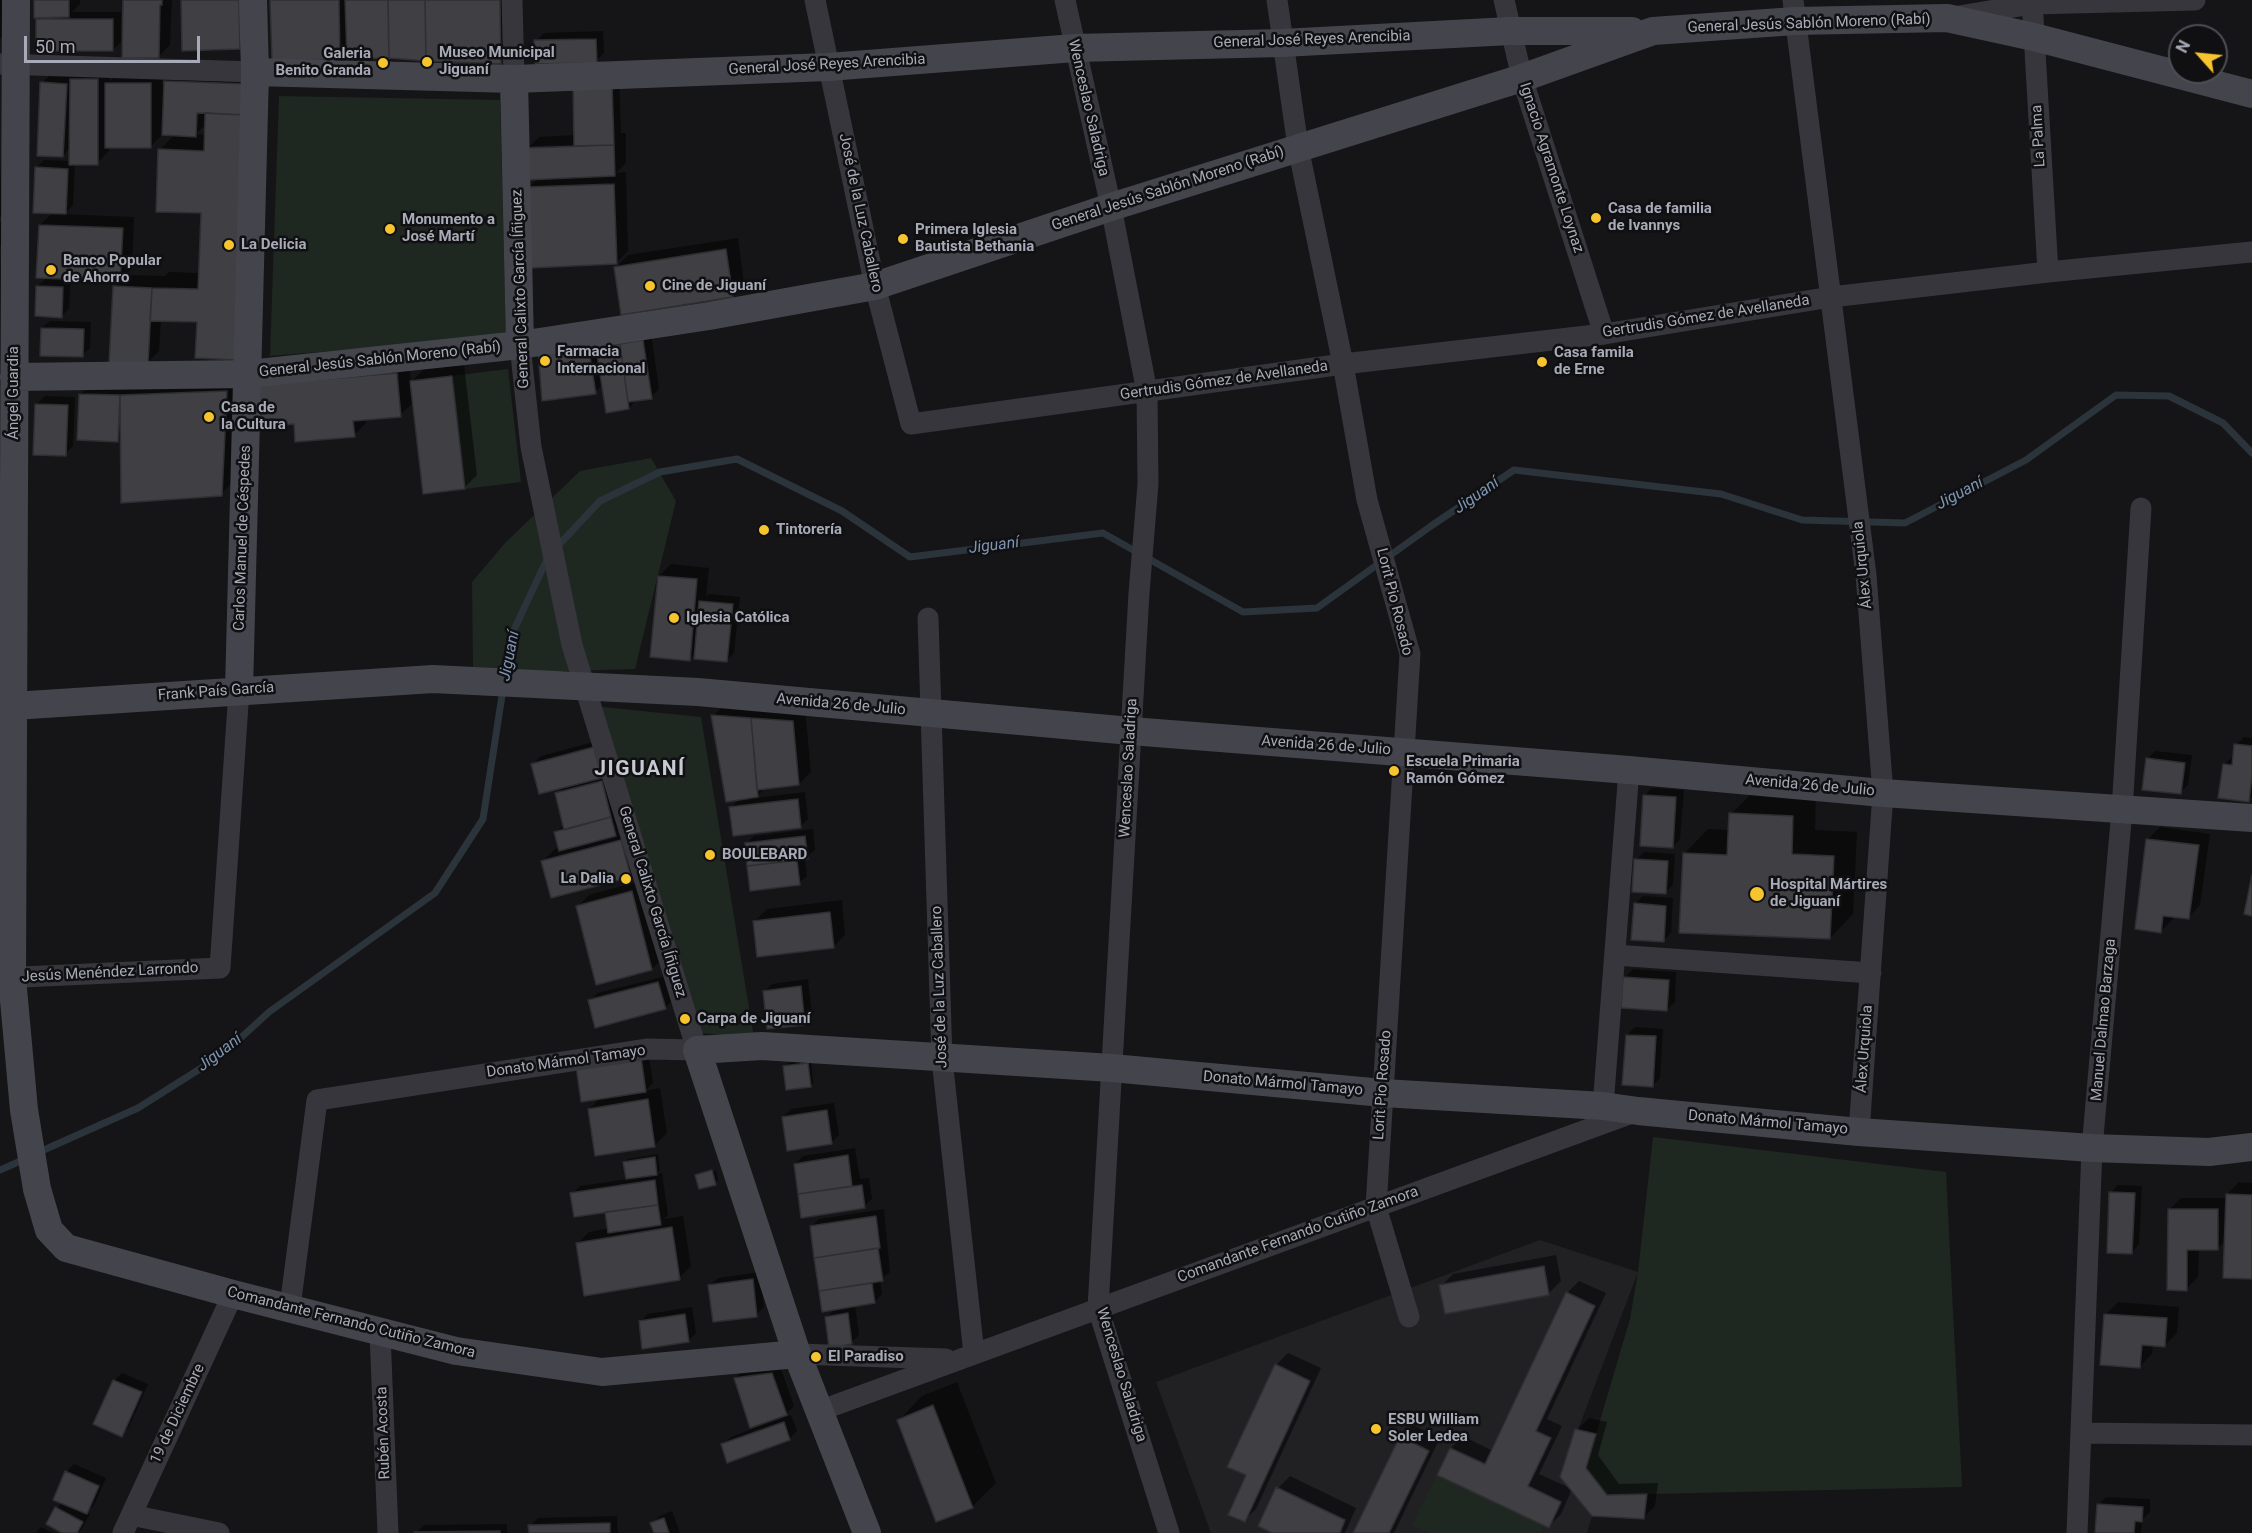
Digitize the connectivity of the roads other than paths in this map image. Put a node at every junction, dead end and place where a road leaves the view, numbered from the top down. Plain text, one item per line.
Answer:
1 (16, 0) edge
2 (253, 0) edge
3 (512, 0) edge
4 (815, 0) edge
5 (1065, 0) edge
6 (1277, 0) edge
7 (1504, 0) edge
8 (2195, 0) edge
9 (2032, 2) edge
10 (1794, 11) edge
11 (1947, 18) junction
12 (1510, 31) junction
13 (1653, 31) junction
14 (2034, 37) junction
15 (1282, 43) junction
16 (1075, 48) junction
17 (8, 64) edge
18 (828, 67) junction
19 (255, 72) junction
20 (1522, 78) junction
21 (514, 79) junction
22 (2252, 94) edge
23 (1298, 147) junction
24 (1111, 207) junction
25 (2252, 252) edge
26 (2048, 272) junction
27 (875, 286) junction
28 (1831, 297) junction
29 (1604, 334) junction
30 (520, 345) junction
31 (1343, 364) junction
32 (249, 374) junction
33 (7, 378) edge
34 (1147, 392) junction
35 (911, 424) joint
36 (2140, 508) dead end
37 (928, 618) dead end
38 (543, 685) joint
39 (585, 687) junction
40 (239, 690) junction
41 (6, 707) edge
42 (930, 712) junction
43 (1131, 731) junction
44 (1404, 752) junction
45 (1629, 770) junction
46 (1883, 793) junction
47 (2122, 810) junction
48 (2252, 818) edge
49 (1615, 955) junction
50 (220, 968) joint
51 (1871, 973) junction
52 (6, 978) edge
53 (697, 1050) junction
54 (942, 1059) junction
55 (1112, 1068) junction
56 (1383, 1093) junction
57 (24, 1110) joint
58 (1602, 1115) junction
59 (1859, 1132) junction
60 (2252, 1146) edge
61 (2092, 1148) junction
62 (1376, 1207) junction
63 (233, 1294) junction
64 (290, 1308) junction
65 (1098, 1308) junction
66 (1408, 1317) dead end
67 (380, 1333) junction
68 (796, 1354) junction
69 (967, 1356) junction
70 (819, 1410) junction
71 (2082, 1433) junction
72 (2252, 1435) edge
73 (127, 1524) edge
74 (219, 1533) edge
75 (387, 1533) edge
76 (867, 1533) edge
77 (1169, 1533) edge
78 (2077, 1533) edge

1 - 17 street, Ángel Guardia
2 - 19 street, Carlos Manuel de Céspedes
3 - 21 street, General Calixto García Íñiguez
4 - 18 street, José de la Luz Caballero
5 - 16 street, Wenceslao Saladriga
6 - 15 street, Lorit Pio Rosado
7 - 12 street, Ignacio Agramonte Loynaz
8 - 9 street
9 - 11 street
9 - 14 street, La Palma
10 - 11 street, General Jesús Sablón Moreno (Rabí)
10 - 13 street, General Jesús Sablón Moreno (Rabí)
10 - 28 street, Álex Urquiola
11 - 14 street, General Jesús Sablón Moreno (Rabí)
12 - 13 street, General José Reyes Arencibia
12 - 15 street, General José Reyes Arencibia
12 - 20 street, Ignacio Agramonte Loynaz
13 - 20 street, General Jesús Sablón Moreno (Rabí)
14 - 22 street, General Jesús Sablón Moreno (Rabí)
14 - 26 street, La Palma
15 - 16 street, General José Reyes Arencibia
15 - 23 street, Lorit Pio Rosado
16 - 18 street, General José Reyes Arencibia
16 - 24 street, Wenceslao Saladriga
17 - 19 street, General José Reyes Arencibia
17 - 33 street, Ángel Guardia
18 - 21 street, General José Reyes Arencibia
18 - 27 street, José de la Luz Caballero
19 - 21 street, General José Reyes Arencibia
19 - 32 street, Carlos Manuel de Céspedes
20 - 23 street, General Jesús Sablón Moreno (Rabí)
20 - 29 street, Ignacio Agramonte Loynaz
21 - 30 street, General Calixto García Íñiguez
23 - 24 street, General Jesús Sablón Moreno (Rabí)
23 - 31 street, Lorit Pio Rosado
24 - 27 street, General Jesús Sablón Moreno (Rabí)
24 - 34 street, Wenceslao Saladriga
25 - 26 street, Gertrudis Gómez de Avellaneda
26 - 28 street, Gertrudis Gómez de Avellaneda
27 - 30 street, General Jesús Sablón Moreno (Rabí)
27 - 35 street, José de la Luz Caballero
28 - 29 street, Gertrudis Gómez de Avellaneda
28 - 46 street, Álex Urquiola
29 - 31 street, Gertrudis Gómez de Avellaneda
30 - 32 street, General Jesús Sablón Moreno (Rabí)
30 - 39 street, General Calixto García Íñiguez
31 - 34 street, Gertrudis Gómez de Avellaneda
31 - 44 street, Lorit Pio Rosado
32 - 33 street, General Jesús Sablón Moreno (Rabí)
32 - 40 street, Carlos Manuel de Céspedes
33 - 41 street, Ángel Guardia
34 - 35 street, Gertrudis Gómez de Avellaneda
34 - 43 street, Wenceslao Saladriga
36 - 47 street, Manuel Dalmao Barzaga
37 - 42 street, José de la Luz Caballero
38 - 39 street, Avenida 26 de Julio
38 - 40 street, Frank País García
39 - 42 street, Avenida 26 de Julio
39 - 53 street, General Calixto García Íñiguez
40 - 41 street, Frank País García
40 - 50 street, Carlos Manuel de Céspedes
41 - 52 street, Ángel Guardia
42 - 43 street, Avenida 26 de Julio
42 - 54 street, José de la Luz Caballero
43 - 44 street, Avenida 26 de Julio
43 - 55 street, Wenceslao Saladriga
44 - 45 street, Avenida 26 de Julio
44 - 56 street, Lorit Pio Rosado
45 - 46 street, Avenida 26 de Julio
45 - 49 street
46 - 47 street, Avenida 26 de Julio
46 - 51 street, Álex Urquiola
47 - 48 street, Avenida 26 de Julio
47 - 61 street, Manuel Dalmao Barzaga
49 - 51 street
49 - 58 street
50 - 52 street, Jesús Menéndez Larrondo
51 - 59 street, Álex Urquiola
52 - 57 street, Ángel Guardia
53 - 54 street, Donato Mármol Tamayo
53 - 64 street, Donato Mármol Tamayo
53 - 68 street, General Calixto García Íñiguez
54 - 55 street, Donato Mármol Tamayo
54 - 69 street, José de la Luz Caballero
55 - 56 street, Donato Mármol Tamayo
55 - 65 street, Wenceslao Saladriga
56 - 58 street, Donato Mármol Tamayo
56 - 62 street, Lorit Pio Rosado
57 - 63 street, Comandante Fernando Cutiño Zamora
58 - 59 street, Donato Mármol Tamayo
58 - 62 street, Comandante Fernando Cutiño Zamora
59 - 61 street, Donato Mármol Tamayo
60 - 61 street, Donato Mármol Tamayo
61 - 71 street, Manuel Dalmao Barzaga
62 - 65 street, Comandante Fernando Cutiño Zamora
62 - 66 street, Lorit Pio Rosado
63 - 64 street, Comandante Fernando Cutiño Zamora
63 - 73 street, 19 de Diciembre
64 - 67 street, Comandante Fernando Cutiño Zamora
65 - 69 street, Comandante Fernando Cutiño Zamora
65 - 77 street, Wenceslao Saladriga
67 - 68 street, Comandante Fernando Cutiño Zamora
67 - 75 street, Rubén Acosta
68 - 69 street, Comandante Fernando Cutiño Zamora
68 - 70 street, General Calixto García Íñiguez
69 - 70 street, Comandante Fernando Cutiño Zamora
70 - 76 street, General Calixto García Íñiguez
71 - 72 street
71 - 78 street, Manuel Dalmao Barzaga
73 - 74 street

